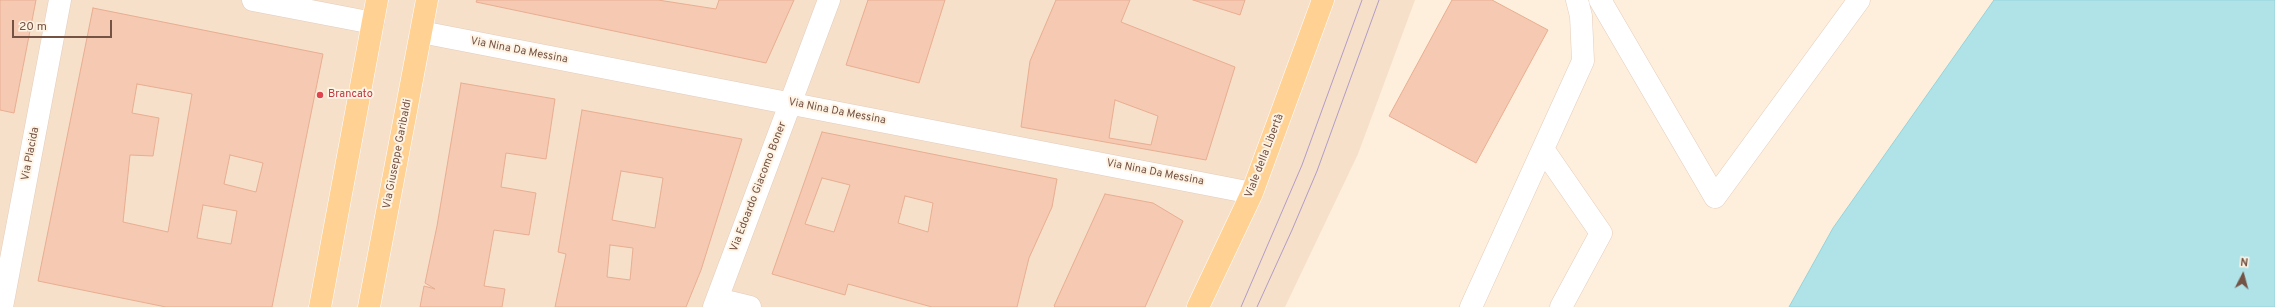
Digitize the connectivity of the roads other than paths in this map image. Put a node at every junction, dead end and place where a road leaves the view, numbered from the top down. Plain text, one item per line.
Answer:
1 (60, 0) edge
2 (254, 0) edge
3 (377, 0) edge
4 (427, 0) edge
5 (829, 0) edge
6 (1323, 0) edge
7 (1576, 0) edge
8 (1600, 0) edge
9 (1858, 0) edge
10 (373, 23) junction
11 (421, 32) junction
12 (790, 104) junction
13 (1543, 149) junction
14 (1252, 193) junction
15 (715, 303) edge
16 (6, 306) edge
17 (320, 307) edge
18 (369, 307) edge
19 (750, 307) edge
20 (1198, 307) edge
21 (1471, 307) edge
22 (1561, 307) edge

1 - 16 street, Via Placida
2 - 10 street
3 - 10 main road
4 - 11 main road, Via Giuseppe Garibaldi
5 - 12 street, Via Edoardo Giacomo Boner
6 - 14 main road, Viale della Libertà
7 - 13 street
8 - 9 street
10 - 17 main road
11 - 12 street, Via Nina Da Messina
11 - 18 main road, Via Giuseppe Garibaldi
12 - 14 street, Via Nina Da Messina
12 - 15 street, Via Edoardo Giacomo Boner
13 - 21 street
13 - 22 street
14 - 20 main road, Viale della Libertà
15 - 19 street

